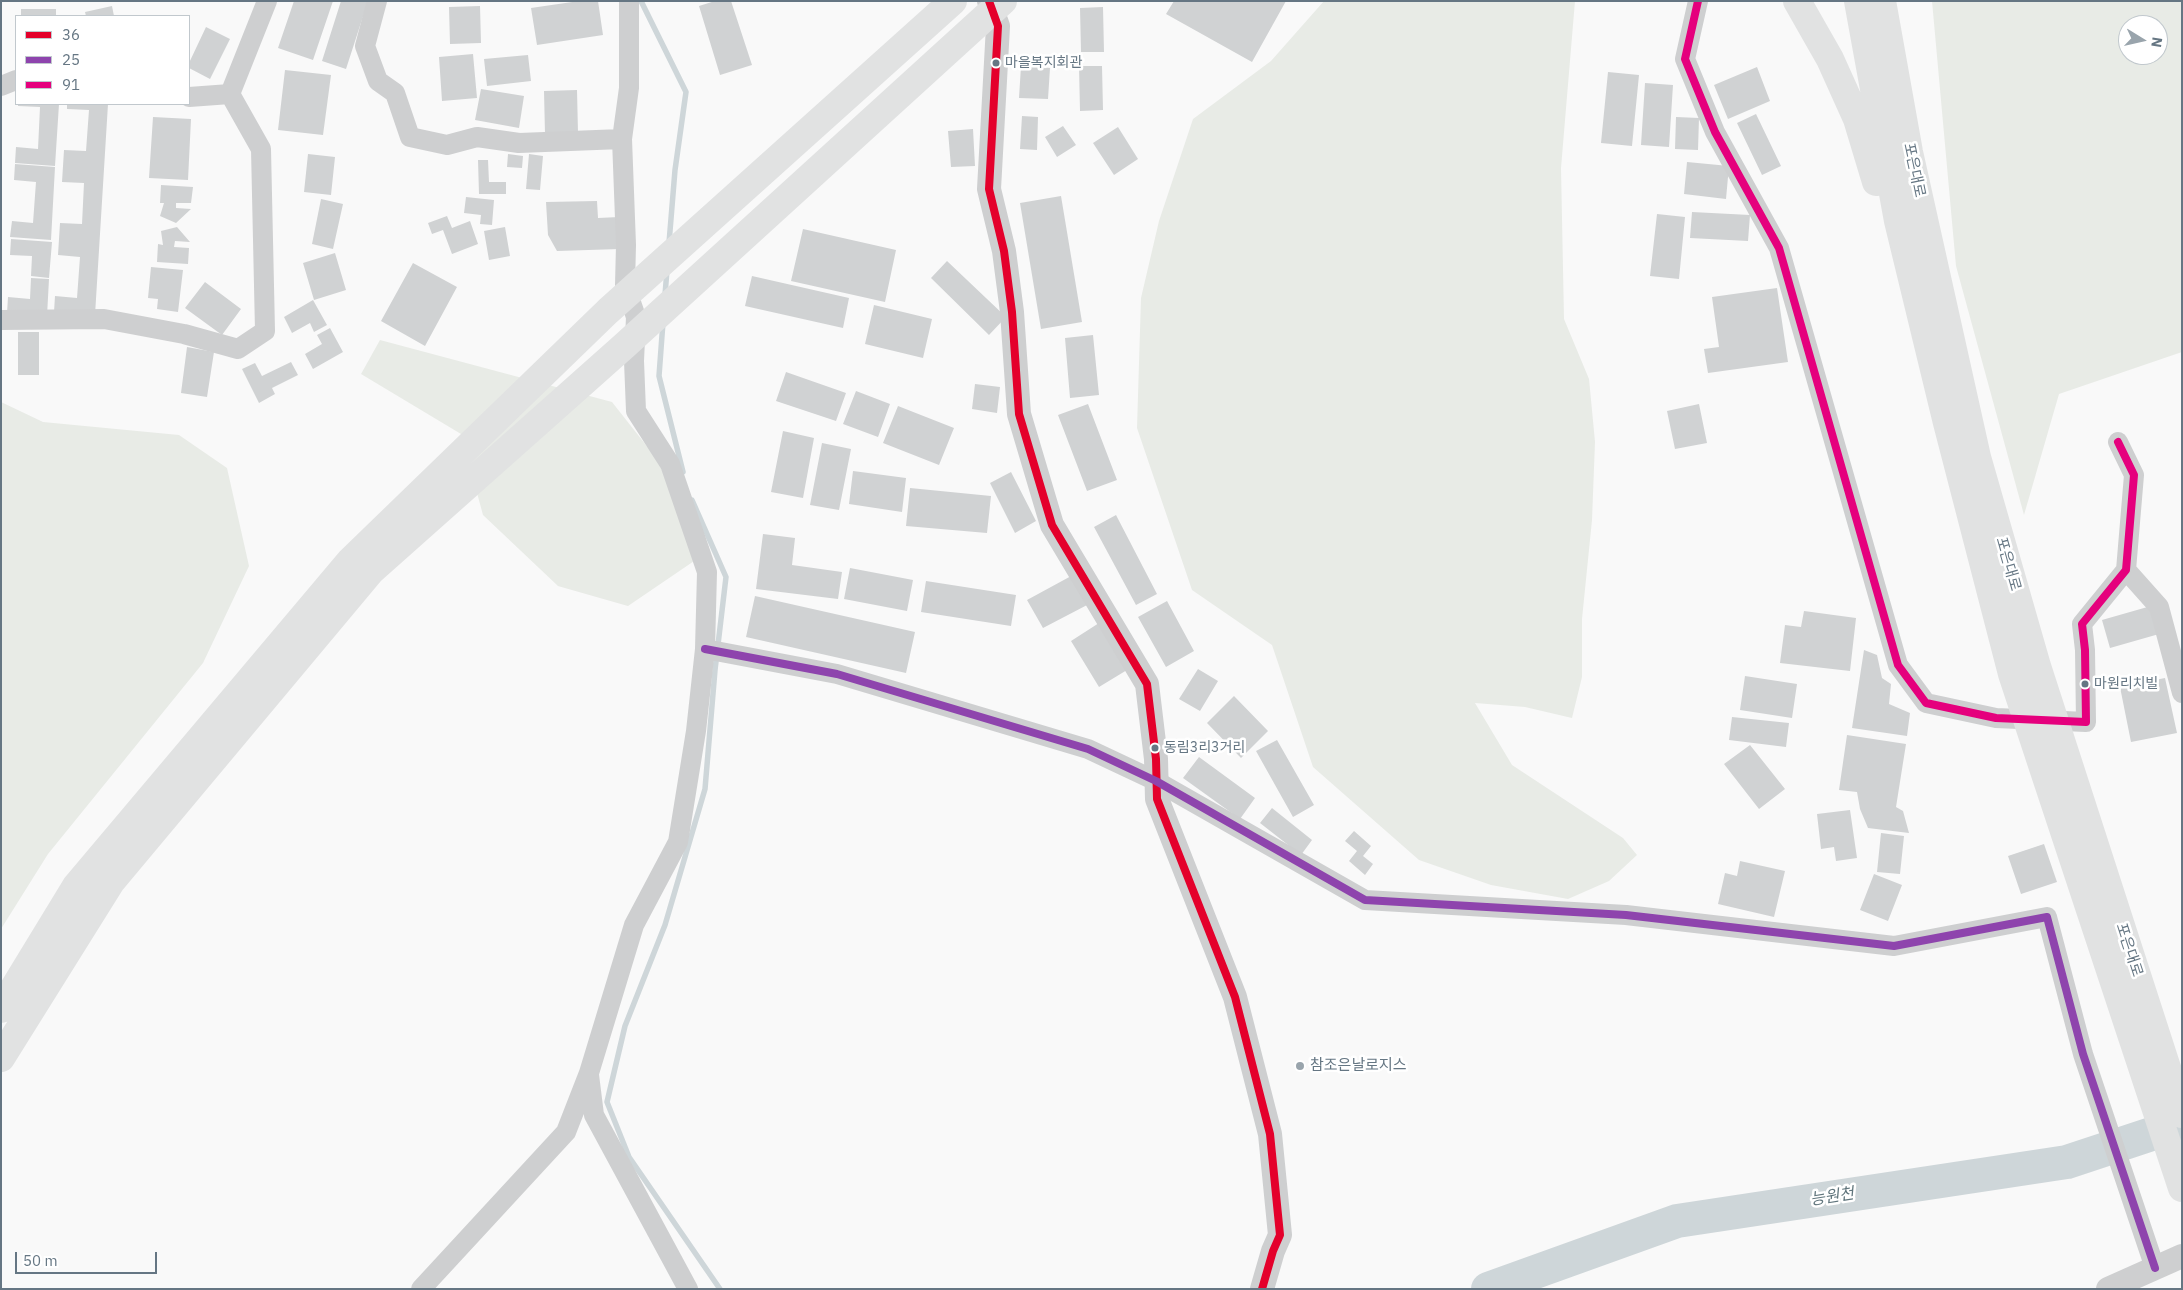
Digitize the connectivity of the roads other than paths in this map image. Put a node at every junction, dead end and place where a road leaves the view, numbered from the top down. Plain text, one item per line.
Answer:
1 (267, 1) edge
2 (378, 1) edge
3 (629, 1) edge
4 (953, 1) edge
5 (989, 1) edge
6 (1003, 1) edge
7 (1698, 1) edge
8 (1797, 1) edge
9 (1858, 1) edge
10 (1882, 1) edge
11 (1897, 1) edge
12 (15, 80) edge
13 (1, 86) edge
14 (230, 94) junction
15 (190, 97) edge
16 (622, 140) junction
17 (1909, 152) junction
18 (1, 320) edge
19 (1947, 423) junction
20 (2118, 442) dead end
21 (2126, 570) junction
22 (705, 649) junction
23 (2024, 670) junction
24 (2182, 693) edge
25 (1156, 782) junction
26 (1, 1009) edge
27 (1, 1058) edge
28 (589, 1073) junction
29 (2182, 1114) edge
30 (2182, 1188) edge
31 (2182, 1256) edge
32 (2155, 1268) junction
33 (421, 1289) edge
34 (688, 1289) edge
35 (1262, 1289) edge
36 (2108, 1289) edge

1 - 14 street
2 - 16 street
3 - 16 street
4 - 26 highway
5 - 25 street
6 - 27 highway
7 - 21 street
8 - 19 highway
9 - 19 highway, 포은대로
10 - 17 highway, 포은대로
11 - 17 highway
12 - 13 street
14 - 15 street
14 - 18 street
16 - 22 street
17 - 23 highway, 포은대로
19 - 23 highway, 포은대로
20 - 21 street
21 - 24 street
22 - 25 street
22 - 28 street
23 - 29 highway, 포은대로
23 - 30 highway
25 - 32 street
25 - 35 street
28 - 33 street
28 - 34 street
31 - 32 street
32 - 36 street

